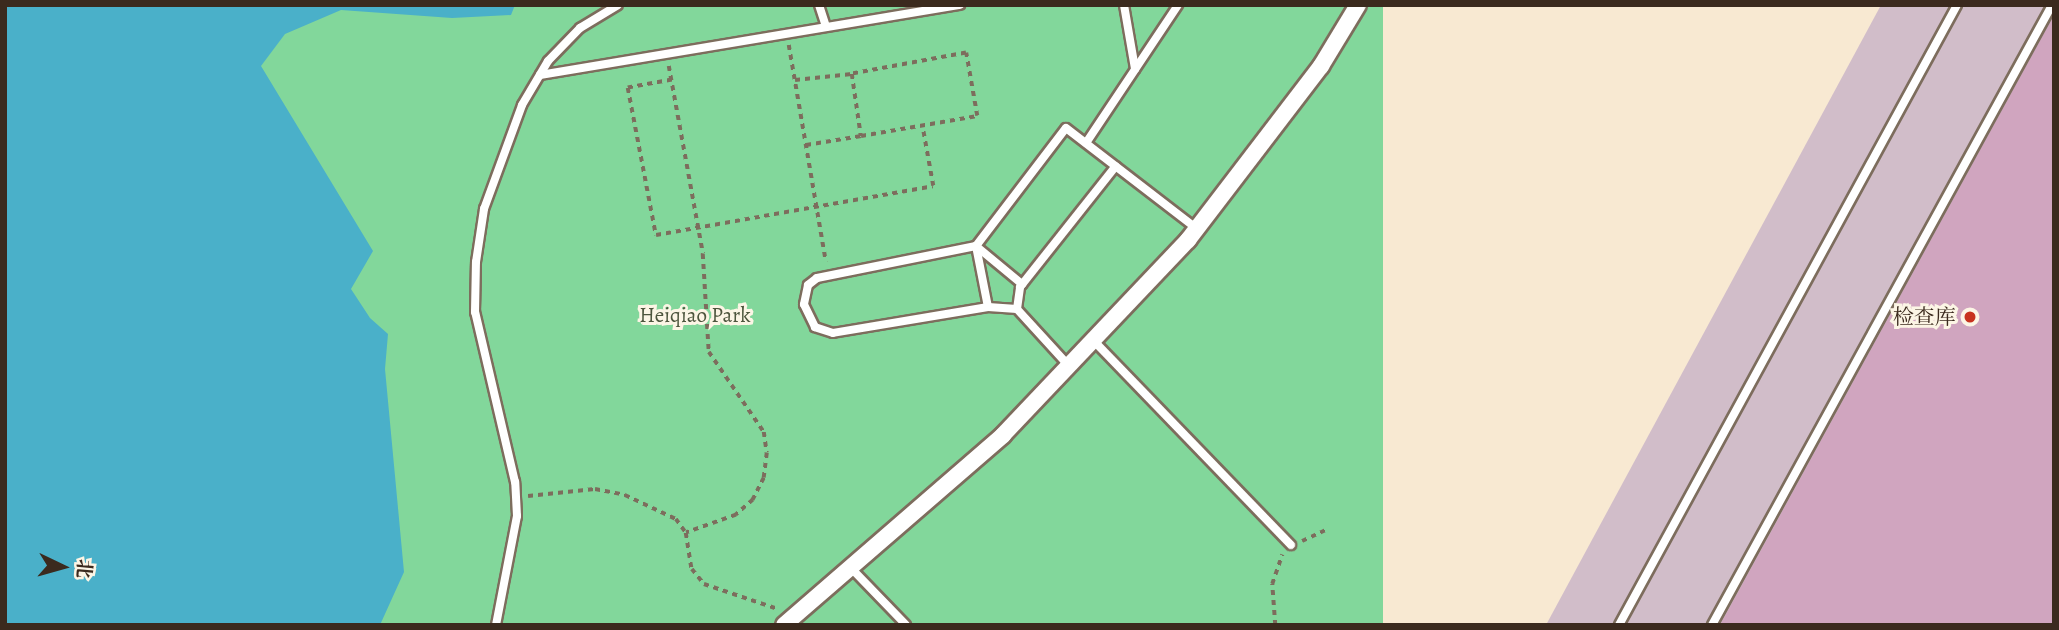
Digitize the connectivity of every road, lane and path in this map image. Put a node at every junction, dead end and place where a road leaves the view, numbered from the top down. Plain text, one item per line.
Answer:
1 (618, 5) edge
2 (819, 5) edge
3 (960, 5) edge
4 (1124, 5) edge
5 (1178, 5) edge
6 (1358, 5) edge
7 (1957, 5) edge
8 (2052, 5) edge
9 (826, 27) junction
10 (787, 34) junction
11 (667, 54) junction
12 (1135, 69) junction
13 (852, 74) junction
14 (540, 75) junction
15 (672, 80) junction
16 (795, 80) junction
17 (922, 125) junction
18 (861, 136) junction
19 (1086, 143) junction
20 (806, 145) junction
21 (1116, 166) junction
22 (817, 206) junction
23 (699, 226) junction
24 (1197, 229) junction
25 (976, 246) junction
26 (828, 274) junction
27 (1022, 284) junction
28 (988, 307) junction
29 (1017, 309) junction
30 (1093, 340) junction
31 (1069, 366) junction
32 (516, 498) junction
33 (1326, 530) dead end
34 (686, 533) junction
35 (1291, 545) junction
36 (851, 568) junction
37 (787, 622) edge
38 (496, 625) edge
39 (906, 625) edge
40 (1275, 625) edge
41 (1619, 625) edge
42 (1712, 625) edge

1 - 14 lane
2 - 9 lane
3 - 9 lane
4 - 12 lane
5 - 12 lane
6 - 24 street
7 - 41 lane
8 - 42 lane
9 - 10 lane
10 - 11 lane
10 - 16 path
11 - 14 lane
11 - 15 path
12 - 19 lane
13 - 16 path
13 - 17 path
13 - 18 path
14 - 32 lane
15 - 23 path
15 - 23 path
16 - 20 path
17 - 18 path
17 - 22 path
18 - 20 path
19 - 21 lane
19 - 25 lane
20 - 22 path
21 - 24 lane
21 - 27 lane
22 - 23 path
22 - 26 path
23 - 34 path
24 - 30 street
25 - 26 lane
25 - 27 lane
25 - 28 lane
26 - 28 lane
27 - 29 lane
28 - 29 lane
29 - 31 lane
30 - 31 street
30 - 35 lane
31 - 36 street
32 - 34 path
32 - 38 lane
33 - 35 path
34 - 37 path
35 - 40 path
36 - 37 street
36 - 39 lane

